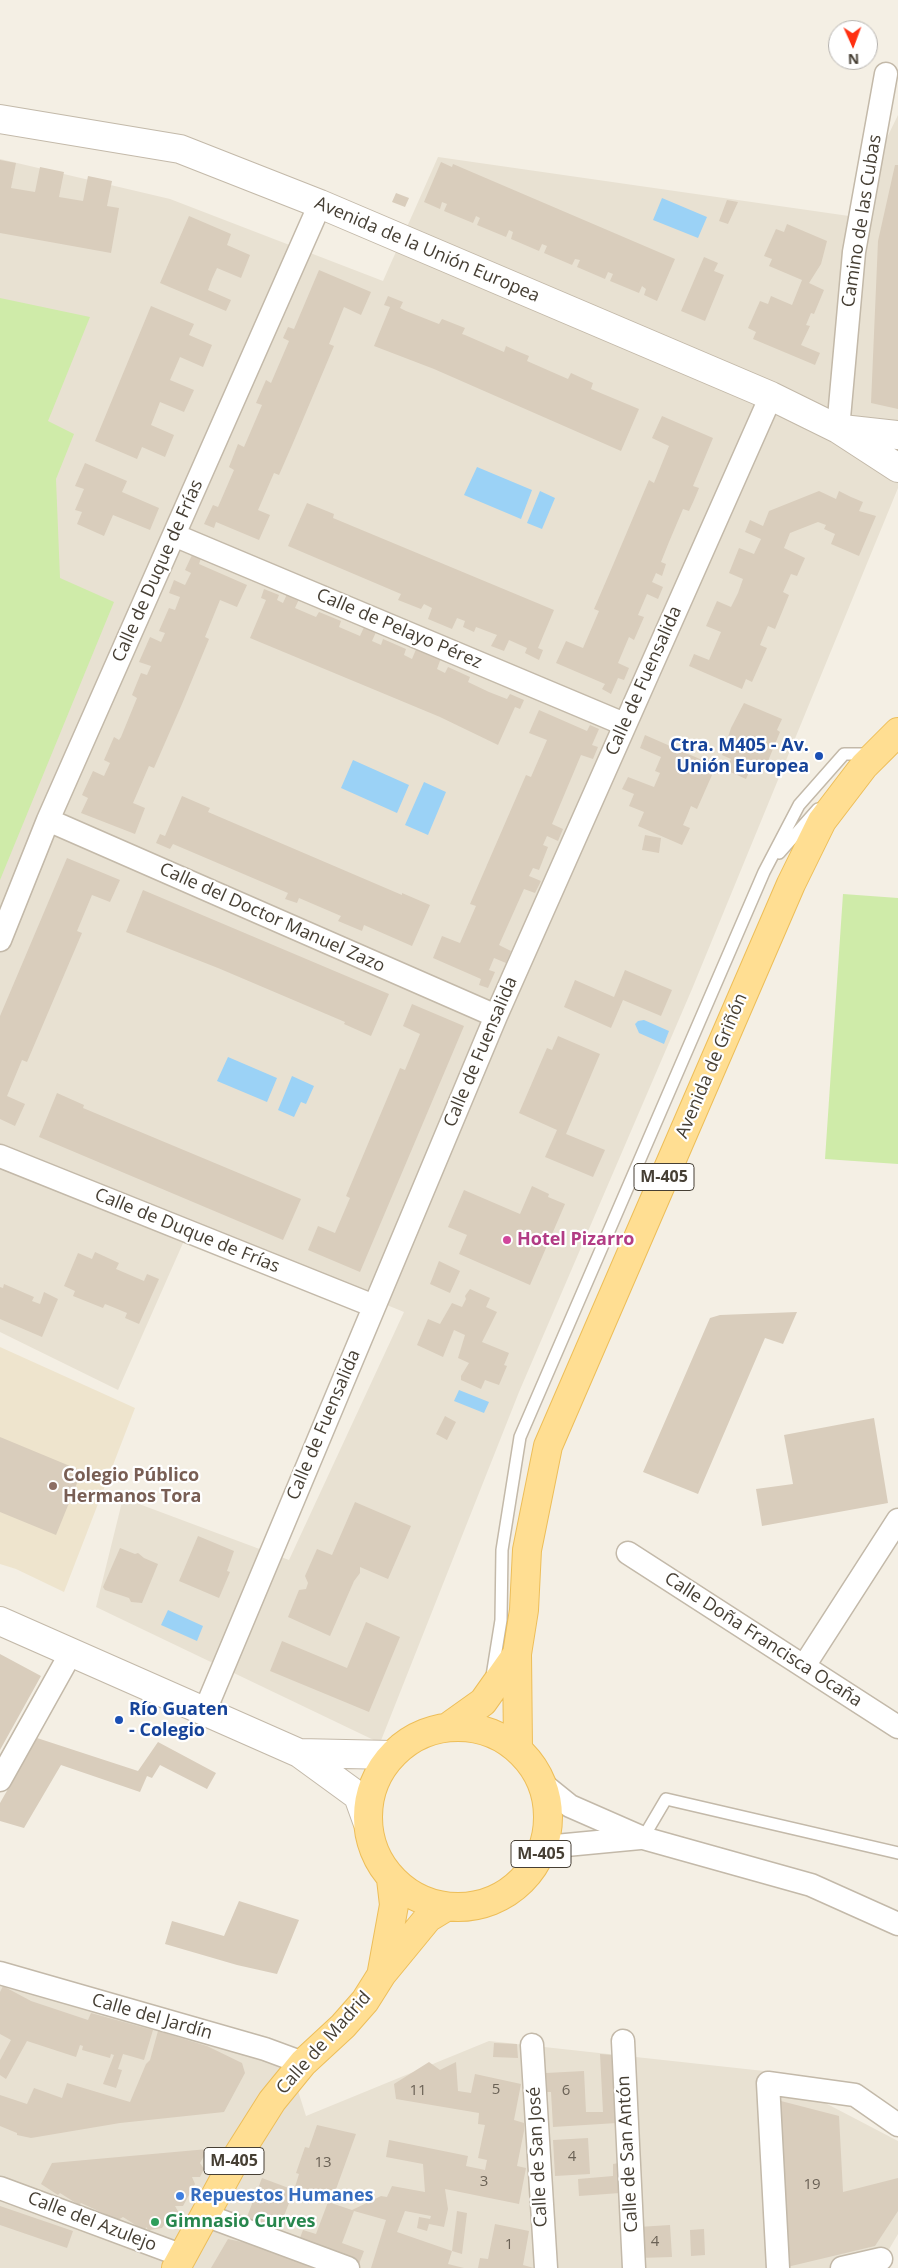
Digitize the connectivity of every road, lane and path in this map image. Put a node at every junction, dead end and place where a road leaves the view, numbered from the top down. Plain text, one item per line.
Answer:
1 (886, 74) dead end
2 (0, 119) edge
3 (320, 204) junction
4 (771, 396) junction
5 (838, 429) junction
6 (898, 435) edge
7 (898, 468) edge
8 (174, 535) junction
9 (624, 724) junction
10 (884, 749) edge
11 (48, 820) junction
12 (764, 872) junction
13 (0, 940) edge
14 (496, 1016) junction
15 (0, 1156) edge
16 (374, 1306) junction
17 (898, 1520) edge
18 (628, 1552) dead end
19 (0, 1621) edge
20 (72, 1651) junction
21 (517, 1654) junction
22 (804, 1666) junction
23 (490, 1692) junction
24 (204, 1713) junction
25 (448, 1727) junction
26 (898, 1727) edge
27 (518, 1748) junction
28 (299, 1753) junction
29 (392, 1755) junction
30 (0, 1780) edge
31 (544, 1785) junction
32 (367, 1821) junction
33 (643, 1838) junction
34 (545, 1847) junction
35 (898, 1853) edge
36 (391, 1879) junction
37 (446, 1907) junction
38 (898, 1924) edge
39 (0, 1973) edge
40 (382, 1974) junction
41 (622, 2040) dead end
42 (532, 2045) dead end
43 (303, 2062) junction
44 (898, 2125) edge
45 (0, 2188) edge
46 (205, 2216) junction
47 (881, 2259) dead end
48 (180, 2262) edge
49 (348, 2268) edge
50 (546, 2268) edge
51 (634, 2268) edge
52 (778, 2268) edge
53 (842, 2268) edge

1 - 5 street, Camino de las Cubas
2 - 3 street, Avenida de la Unión Europea
3 - 4 street, Avenida de la Unión Europea
3 - 8 street, Calle de Duque de Frías
4 - 5 street, Avenida de la Unión Europea
4 - 9 street, Calle de Fuensalida
5 - 6 street
5 - 7 street
8 - 9 street, Calle de Pelayo Pérez
8 - 11 street, Calle de Duque de Frías
9 - 14 street, Calle de Fuensalida
10 - 12 lane
10 - 12 lane
10 - 21 main road, Avenida de Griñón / M-405
11 - 13 street, Calle de Duque de Frías
11 - 14 street, Calle del Doctor Manuel Zazo
12 - 23 lane
14 - 16 street, Calle de Fuensalida
15 - 16 street, Calle de Duque de Frías
16 - 24 street, Calle de Fuensalida
17 - 22 street
18 - 22 street, Calle Doña Francisca Ocaña
19 - 20 street
20 - 24 street
20 - 30 street
21 - 23 main road, Avenida de Griñón / M-405
21 - 27 main road, Avenida de Griñón / M-405
22 - 26 street, Calle Doña Francisca Ocaña
23 - 25 main road, Avenida de Griñón / M-405
24 - 28 street
25 - 27 main road, M-405
25 - 29 main road, M-405
27 - 31 main road, M-405
28 - 29 street
28 - 32 street
29 - 32 main road, M-405
31 - 33 street
31 - 34 main road, M-405
32 - 36 main road, M-405
33 - 34 street
33 - 35 lane
33 - 38 street
34 - 37 main road, M-405
36 - 37 main road, M-405
36 - 40 main road, Calle de Madrid / M-405
37 - 40 main road, Calle de Madrid / M-405
39 - 43 street, Calle del Jardín
40 - 43 main road, Calle de Madrid / M-405
41 - 51 street, Calle de San Antón
42 - 50 street, Calle de San José
43 - 46 main road, Calle de Madrid / M-405
44 - 52 street
45 - 48 street, Calle del Azulejo
46 - 48 main road, Calle de Madrid / M-405
46 - 49 street
47 - 53 street

